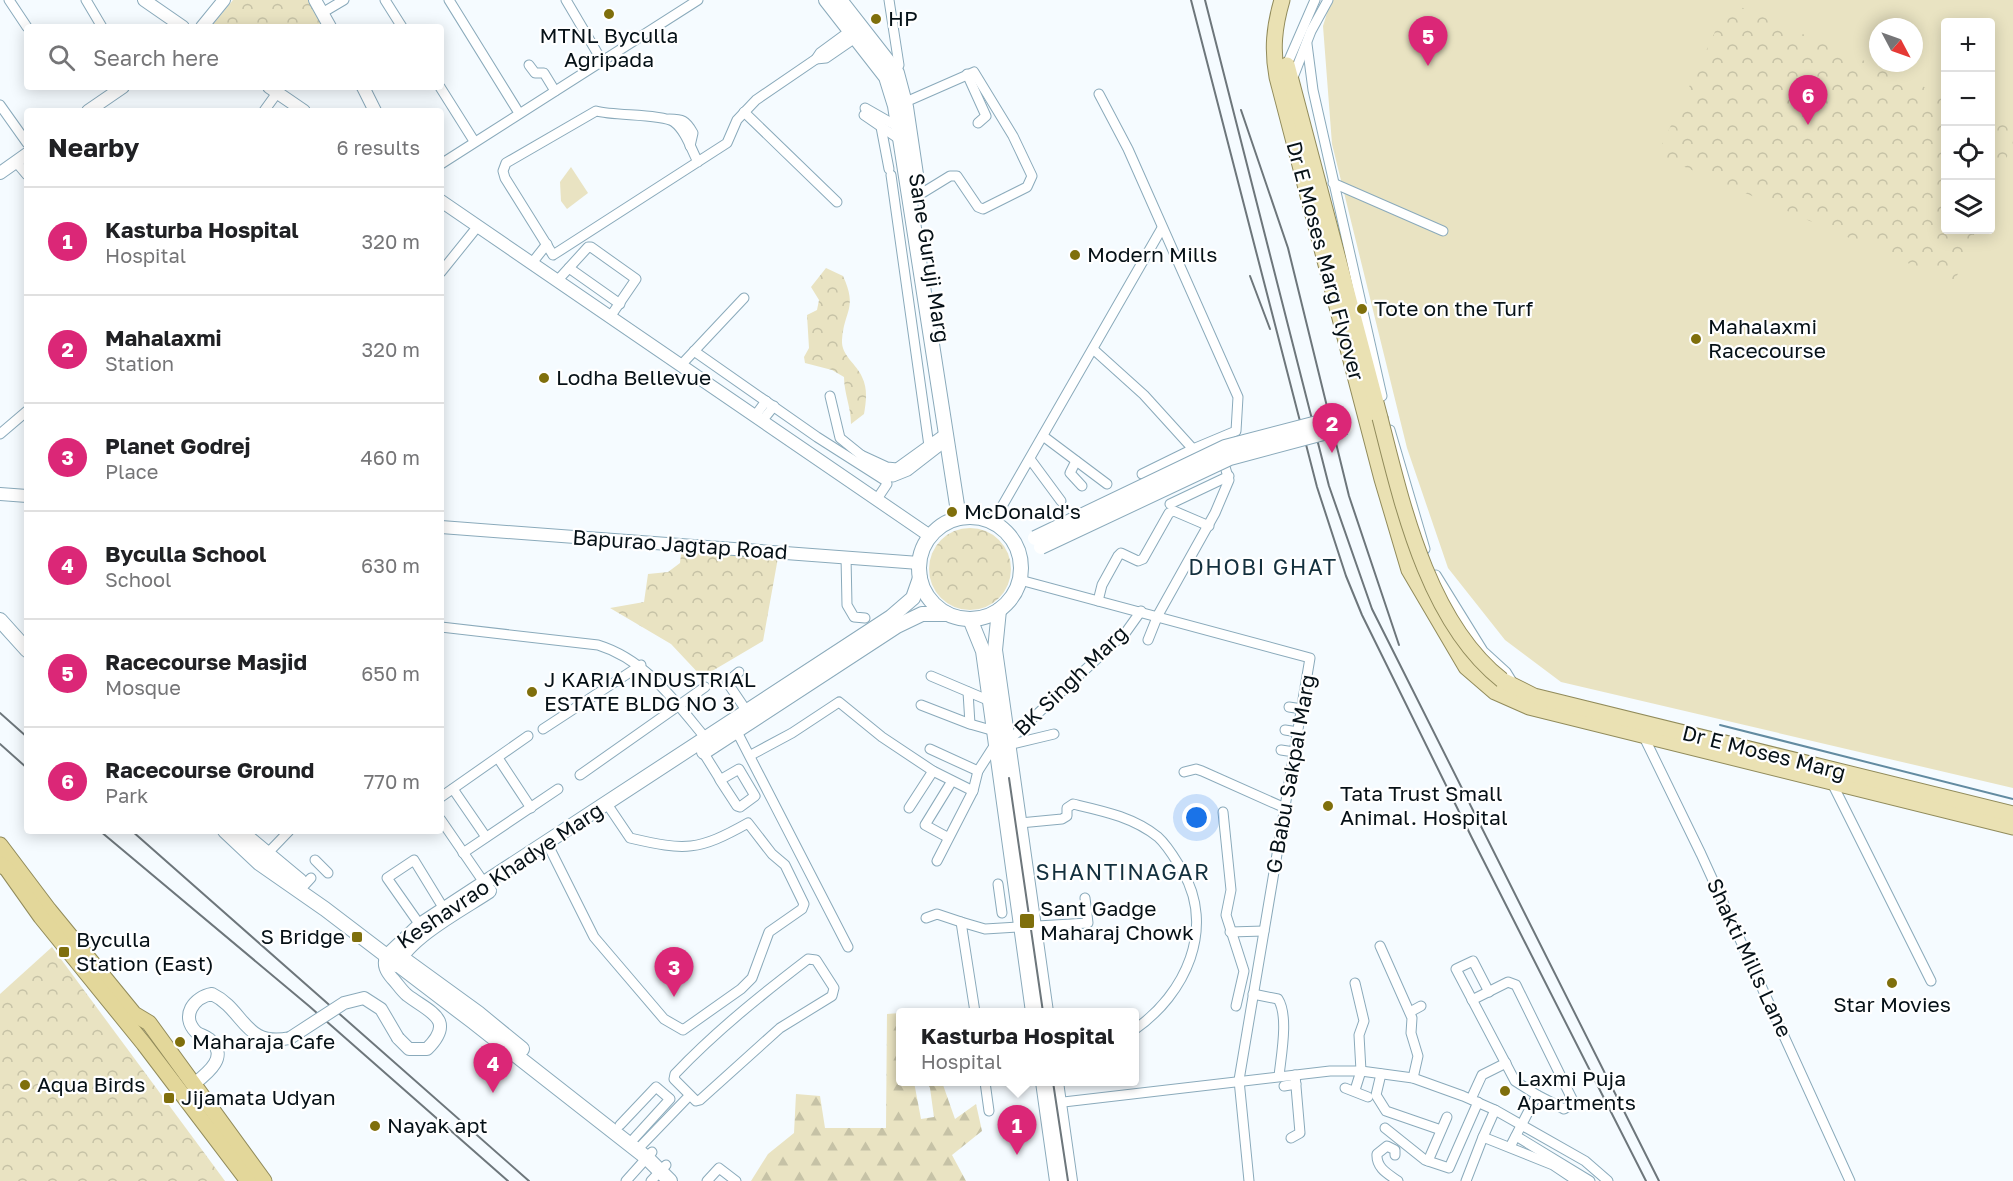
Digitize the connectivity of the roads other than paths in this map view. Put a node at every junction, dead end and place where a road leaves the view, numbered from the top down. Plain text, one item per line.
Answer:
1 (9, 0) edge
2 (86, 0) edge
3 (144, 0) edge
4 (224, 0) edge
5 (315, 0) edge
6 (344, 0) edge
7 (385, 0) edge
8 (449, 0) edge
9 (566, 0) edge
10 (697, 0) edge
11 (826, 0) edge
12 (840, 0) edge
13 (890, 0) edge
14 (1282, 0) edge
15 (1315, 0) edge
16 (1328, 0) edge
17 (322, 13) junction
18 (25, 24) edge
19 (100, 24) edge
20 (179, 24) edge
21 (204, 24) edge
22 (328, 24) edge
23 (400, 24) edge
24 (857, 33) junction
25 (1307, 44) junction
26 (602, 61) junction
27 (529, 65) dead end
28 (1287, 65) joint
29 (967, 74) junction
30 (892, 75) junction
31 (1286, 87) junction
32 (119, 90) edge
33 (273, 90) edge
34 (364, 90) edge
35 (442, 90) edge
36 (555, 91) junction
37 (1099, 94) dead end
38 (900, 104) junction
39 (0, 105) edge
40 (92, 108) edge
41 (265, 108) edge
42 (300, 108) edge
43 (374, 108) edge
44 (744, 112) junction
45 (519, 113) junction
46 (978, 123) dead end
47 (881, 127) junction
48 (901, 135) junction
49 (24, 139) edge
50 (474, 141) junction
51 (24, 156) edge
52 (16, 162) junction
53 (444, 162) edge
54 (698, 162) junction
55 (24, 171) edge
56 (0, 173) edge
57 (1333, 183) junction
58 (920, 195) junction
59 (837, 202) dead end
60 (444, 203) edge
61 (478, 226) junction
62 (920, 227) junction
63 (1162, 228) junction
64 (899, 231) junction
65 (1443, 231) dead end
66 (547, 244) junction
67 (554, 255) junction
68 (537, 266) junction
69 (444, 268) edge
70 (569, 268) junction
71 (557, 280) junction
72 (744, 298) dead end
73 (620, 304) junction
74 (610, 317) junction
75 (1093, 349) junction
76 (694, 351) junction
77 (681, 365) junction
78 (941, 378) junction
79 (920, 386) junction
80 (830, 396) dead end
81 (770, 404) junction
82 (24, 414) edge
83 (1372, 414) junction
84 (759, 418) junction
85 (809, 431) junction
86 (0, 434) edge
87 (948, 436) junction
88 (1043, 436) junction
89 (818, 437) junction
90 (1215, 441) junction
91 (928, 446) junction
92 (803, 448) junction
93 (1193, 449) junction
94 (861, 455) junction
95 (1030, 459) junction
96 (1076, 461) junction
97 (1142, 474) dead end
98 (1229, 476) junction
99 (1107, 484) dead end
100 (1082, 486) dead end
101 (0, 494) edge
102 (24, 496) edge
103 (877, 499) junction
104 (1061, 501) dead end
105 (1170, 504) dead end
106 (963, 517) junction
107 (993, 522) junction
108 (1209, 526) junction
109 (444, 527) edge
110 (930, 536) junction
111 (1011, 536) junction
112 (1038, 542) junction
113 (846, 557) junction
114 (919, 563) junction
115 (1021, 565) junction
116 (920, 578) junction
117 (1020, 580) junction
118 (1098, 601) junction
119 (999, 610) junction
120 (1141, 611) junction
121 (947, 614) junction
122 (1158, 615) junction
123 (865, 618) dead end
124 (970, 619) junction
125 (0, 620) edge
126 (444, 627) edge
127 (10, 630) junction
128 (24, 637) edge
129 (1148, 640) dead end
130 (24, 646) edge
131 (641, 665) junction
132 (739, 672) dead end
133 (931, 676) dead end
134 (992, 676) junction
135 (1508, 684) junction
136 (705, 687) dead end
137 (968, 692) junction
138 (921, 705) dead end
139 (679, 706) junction
140 (1289, 707) dead end
141 (995, 708) junction
142 (1302, 709) junction
143 (750, 716) junction
144 (970, 724) junction
145 (734, 726) junction
146 (543, 729) dead end
147 (1285, 730) dead end
148 (1298, 732) junction
149 (1054, 734) dead end
150 (528, 736) dead end
151 (1644, 736) junction
152 (1002, 740) junction
153 (707, 746) junction
154 (930, 749) dead end
155 (1281, 750) dead end
156 (1294, 752) junction
157 (750, 754) junction
158 (498, 758) junction
159 (933, 771) junction
160 (978, 771) junction
161 (1184, 772) dead end
162 (580, 775) dead end
163 (720, 780) dead end
164 (952, 781) junction
165 (1832, 783) junction
166 (453, 789) junction
167 (558, 789) dead end
168 (973, 790) junction
169 (444, 795) edge
170 (531, 808) junction
171 (609, 808) junction
172 (909, 808) dead end
173 (1285, 808) junction
174 (1223, 812) dead end
175 (2013, 814) edge
176 (1984, 815) junction
177 (1020, 823) junction
178 (444, 824) edge
179 (2013, 827) edge
180 (236, 834) edge
181 (286, 834) edge
182 (486, 837) junction
183 (947, 837) junction
184 (0, 845) edge
185 (549, 847) junction
186 (463, 853) junction
187 (263, 859) junction
188 (937, 861) dead end
189 (2, 864) edge
190 (487, 887) junction
191 (1016, 887) junction
192 (1084, 898) dead end
193 (444, 909) junction
194 (1002, 913) dead end
195 (926, 918) dead end
196 (961, 922) junction
197 (420, 925) junction
198 (1028, 928) junction
199 (1264, 931) junction
200 (1230, 932) junction
201 (1380, 946) dead end
202 (848, 947) dead end
203 (393, 957) junction
204 (1244, 971) junction
205 (1257, 972) junction
206 (1931, 981) dead end
207 (1355, 983) dead end
208 (1487, 988) junction
209 (1253, 994) junction
210 (1470, 997) junction
211 (1236, 1006) dead end
212 (1421, 1006) dead end
213 (974, 1008) edge
214 (1033, 1008) edge
215 (1045, 1008) edge
216 (1410, 1012) junction
217 (133, 1022) junction
218 (1139, 1025) edge
219 (147, 1039) junction
220 (1506, 1063) junction
221 (1361, 1071) junction
222 (1381, 1074) junction
223 (1279, 1076) junction
224 (1413, 1078) junction
225 (1295, 1079) junction
226 (1239, 1080) junction
227 (194, 1084) junction
228 (986, 1086) edge
229 (1045, 1086) edge
230 (1055, 1086) edge
231 (1284, 1086) dead end
232 (1345, 1088) dead end
233 (1355, 1090) junction
234 (690, 1095) junction
235 (1537, 1095) junction
236 (1368, 1097) dead end
237 (1475, 1101) junction
238 (1053, 1104) junction
239 (1495, 1110) junction
240 (989, 1111) dead end
241 (630, 1114) junction
242 (1447, 1117) dead end
243 (615, 1125) junction
244 (1521, 1125) junction
245 (1385, 1128) dead end
246 (1441, 1130) junction
247 (1516, 1136) junction
248 (1541, 1136) junction
249 (1483, 1137) junction
250 (1291, 1138) dead end
251 (641, 1145) junction
252 (1510, 1147) junction
253 (1535, 1147) junction
254 (1563, 1149) junction
255 (1395, 1155) dead end
256 (1557, 1160) junction
257 (1428, 1161) junction
258 (1585, 1161) junction
259 (1061, 1165) junction
260 (665, 1174) edge
261 (1577, 1177) edge
262 (239, 1181) edge
263 (248, 1181) edge
264 (255, 1181) edge
265 (264, 1181) edge
266 (626, 1181) edge
267 (651, 1181) edge
268 (680, 1181) edge
269 (707, 1181) edge
270 (736, 1181) edge
271 (1057, 1181) edge
272 (1070, 1181) edge
273 (1249, 1181) edge
274 (1398, 1181) edge
275 (1466, 1181) edge
276 (1590, 1181) edge
277 (1608, 1181) edge
278 (1850, 1181) edge

1 - 18 street
2 - 19 street
3 - 20 street
4 - 21 street
5 - 17 street
6 - 17 street
7 - 23 street
8 - 45 street
9 - 26 street
10 - 26 street
11 - 24 main road
12 - 24 main road
13 - 30 street, Sane Guruji Marg
14 - 31 main road, Dr E Moses Marg Flyover
15 - 28 street
16 - 25 street
17 - 22 street
24 - 30 main road
24 - 44 street
25 - 31 street
25 - 57 street
26 - 36 street
27 - 36 street
28 - 31 main road, Dr E Moses Marg Flyover
29 - 38 street
29 - 46 street
29 - 58 street
30 - 38 main road, Sane Guruji Marg
31 - 83 main road, Dr E Moses Marg Flyover
32 - 40 street
33 - 41 street
33 - 42 street
34 - 43 street
35 - 50 street
36 - 45 street
37 - 63 street
38 - 48 main road, Sane Guruji Marg
38 - 58 main road, Sane Guruji Marg
39 - 49 street
44 - 54 street
44 - 59 street
45 - 50 street
47 - 48 street
47 - 48 street
47 - 64 street
48 - 62 main road, Sane Guruji Marg
50 - 53 street
51 - 52 street
52 - 55 street
52 - 56 street
54 - 66 street
54 - 67 street
57 - 65 street
57 - 135 street
58 - 62 main road, Sane Guruji Marg
60 - 61 street
61 - 68 street
61 - 69 street
62 - 64 street
62 - 78 main road, Sane Guruji Marg
63 - 75 street
63 - 90 street
64 - 79 street
66 - 67 street
66 - 68 street
67 - 68 street
68 - 71 street
70 - 71 street
70 - 73 street
70 - 73 street
71 - 74 street
72 - 76 street
73 - 74 street
74 - 77 street
75 - 88 street
75 - 93 street
76 - 77 street
76 - 81 street
77 - 84 street
78 - 79 street
78 - 87 main road, Sane Guruji Marg
78 - 106 main road, Sane Guruji Marg
79 - 91 street
80 - 94 street
81 - 84 street
81 - 85 street
82 - 86 street
83 - 112 main road, bridge
83 - 135 main road, Dr E Moses Marg Flyover, bridge
83 - 151 main road, Dr E Moses Marg Flyover
84 - 92 street
85 - 89 street
85 - 92 street
87 - 91 street
87 - 94 street
87 - 106 main road, Sane Guruji Marg
88 - 95 street
88 - 96 street
89 - 92 street
89 - 103 street
90 - 93 street
90 - 98 street
91 - 94 street
92 - 103 street
93 - 97 street
95 - 104 street
95 - 107 street
96 - 99 street
96 - 100 street
98 - 105 street
98 - 108 street
101 - 102 street
103 - 110 street
106 - 107 main road
106 - 110 main road
107 - 111 main road
108 - 118 street
108 - 122 street
109 - 113 street, Bapurao Jagtap Road
110 - 114 main road
111 - 112 main road
111 - 115 main road
112 - 115 main road
113 - 114 street, Bapurao Jagtap Road
113 - 123 street
114 - 116 main road
115 - 117 main road
116 - 121 main road
116 - 143 main road, Keshavrao Khadye Marg
117 - 118 street, G Babu Sakpal Marg
117 - 119 main road
118 - 120 street, G Babu Sakpal Marg
119 - 124 main road
119 - 134 main road
120 - 122 street, G Babu Sakpal Marg
120 - 152 street, BK Singh Marg
121 - 124 main road
121 - 143 main road, Keshavrao Khadye Marg
122 - 129 street
122 - 142 street, G Babu Sakpal Marg
124 - 134 main road
125 - 127 main road
126 - 131 street
127 - 128 main road
127 - 130 main road
131 - 139 street
131 - 146 street
132 - 143 street
133 - 137 street
134 - 141 main road
135 - 176 main road, Dr E Moses Marg
136 - 139 street
137 - 141 street
137 - 144 street
138 - 144 street
139 - 153 street
139 - 162 street
140 - 142 street
141 - 152 main road
142 - 148 street, G Babu Sakpal Marg
143 - 145 main road, Keshavrao Khadye Marg
144 - 152 street
145 - 153 main road, Keshavrao Khadye Marg
145 - 157 street
147 - 148 street
148 - 156 street, G Babu Sakpal Marg
149 - 152 street
150 - 158 street
151 - 165 main road, Dr E Moses Marg
151 - 278 street, Shakti Mills Lane
152 - 160 street, BK Singh Marg
152 - 177 main road
152 - 191 main road
153 - 163 street
153 - 171 main road, Keshavrao Khadye Marg
154 - 160 street
155 - 156 street
156 - 173 street, G Babu Sakpal Marg
157 - 159 street
157 - 202 street
158 - 166 street
158 - 170 street
159 - 164 street
159 - 172 street
160 - 168 street, BK Singh Marg
161 - 173 street
164 - 168 street
164 - 183 street
165 - 176 main road, Dr E Moses Marg
165 - 206 street
166 - 169 street
166 - 182 street
167 - 170 street
168 - 183 street, BK Singh Marg
170 - 182 street
171 - 185 main road, Keshavrao Khadye Marg
171 - 185 street
173 - 199 street, G Babu Sakpal Marg
174 - 200 street
175 - 176 main road, Dr E Moses Marg
176 - 179 main road, Dr E Moses Marg
177 - 198 main road
177 - 218 street
178 - 186 street
180 - 187 main road
181 - 187 street
182 - 186 street
183 - 188 street, BK Singh Marg
184 - 217 highway
185 - 190 main road, Keshavrao Khadye Marg
186 - 190 street
187 - 203 main road
189 - 217 highway
190 - 193 main road, Keshavrao Khadye Marg
190 - 203 main road, Keshavrao Khadye Marg
191 - 194 street
191 - 198 main road
192 - 198 street
193 - 197 main road, Keshavrao Khadye Marg
193 - 197 street
195 - 196 street
196 - 198 street
196 - 213 street
197 - 203 main road, Keshavrao Khadye Marg
198 - 214 main road
198 - 215 main road
199 - 200 street
199 - 205 street, G Babu Sakpal Marg
200 - 204 street
201 - 216 street
203 - 227 street, Keshavrao Khadye Marg, bridge
203 - 243 main road
204 - 205 street
204 - 211 street
205 - 209 street, G Babu Sakpal Marg
207 - 221 street
208 - 210 street
208 - 210 street
208 - 235 street
209 - 223 street
209 - 226 street, G Babu Sakpal Marg
210 - 220 street
212 - 216 street
216 - 224 street
217 - 219 highway
217 - 227 highway
217 - 262 highway
219 - 263 highway
219 - 264 highway
220 - 235 street
220 - 237 street
221 - 222 street
221 - 225 street
221 - 233 street
222 - 224 street
222 - 246 street
223 - 225 street
223 - 226 street
224 - 237 street
225 - 231 street
225 - 250 street
226 - 238 street
226 - 273 street, G Babu Sakpal Marg
227 - 265 highway
228 - 240 street
229 - 238 main road
230 - 238 main road
232 - 233 street
233 - 236 street
234 - 234 street
234 - 251 street
235 - 244 street
237 - 239 street
237 - 257 street
238 - 259 main road
239 - 244 street
239 - 249 street
241 - 243 street
241 - 251 street
241 - 251 street
242 - 246 street
243 - 251 main road
244 - 247 street
244 - 248 street
245 - 257 street
246 - 257 street
247 - 252 street
247 - 253 street
248 - 253 street
248 - 254 street
249 - 252 street
249 - 275 street
251 - 260 main road
251 - 266 street
252 - 261 street
253 - 256 street
254 - 256 street
254 - 258 street
255 - 274 street
256 - 261 street
258 - 261 street
258 - 277 street
259 - 271 main road
259 - 272 main road
260 - 267 street
260 - 268 main road
261 - 276 street
269 - 270 street

